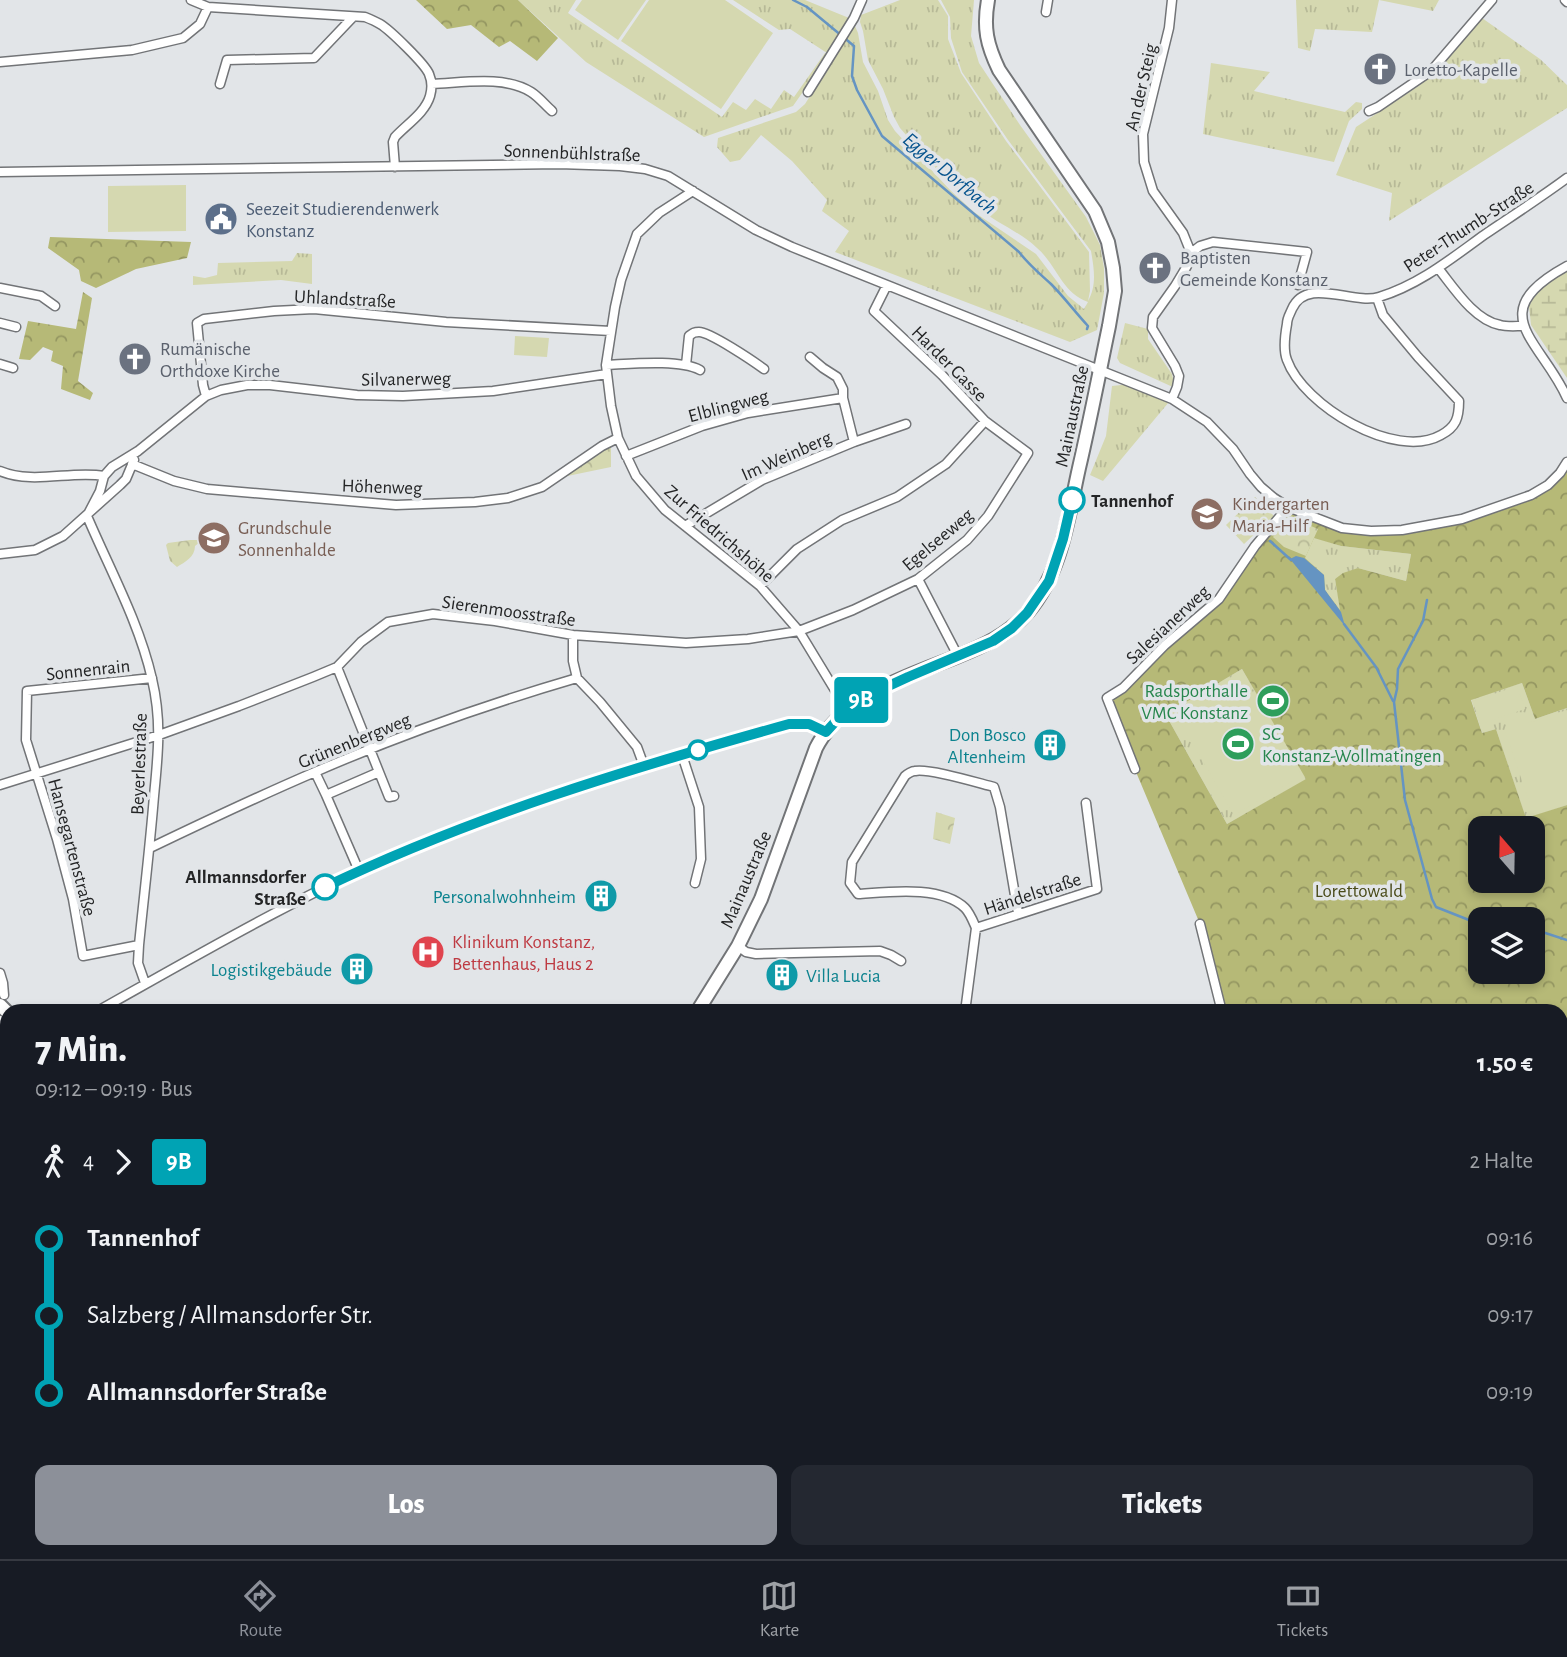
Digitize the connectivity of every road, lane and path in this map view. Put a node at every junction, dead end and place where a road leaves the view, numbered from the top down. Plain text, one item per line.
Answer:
1 (191, 0) edge
2 (862, 0) edge
3 (988, 0) edge
4 (1048, 0) edge
5 (1172, 0) edge
6 (1492, 0) edge
7 (208, 7) junction
8 (1046, 12) dead end
9 (353, 18) junction
10 (0, 62) edge
11 (220, 84) dead end
12 (432, 84) junction
13 (808, 92) dead end
14 (552, 111) dead end
15 (1369, 111) dead end
16 (395, 167) junction
17 (0, 172) edge
18 (1567, 178) edge
19 (693, 191) junction
20 (1191, 253) junction
21 (1567, 266) edge
22 (1438, 268) junction
23 (887, 285) junction
24 (1298, 285) dead end
25 (0, 288) edge
26 (1377, 298) junction
27 (55, 306) dead end
28 (0, 323) edge
29 (1523, 326) junction
30 (16, 327) dead end
31 (611, 331) junction
32 (810, 357) dead end
33 (0, 365) edge
34 (686, 365) junction
35 (13, 368) dead end
36 (607, 369) junction
37 (764, 369) dead end
38 (700, 370) dead end
39 (1100, 370) junction
40 (206, 396) junction
41 (843, 398) junction
42 (1567, 398) edge
43 (1172, 399) junction
44 (985, 421) junction
45 (906, 424) dead end
46 (618, 438) junction
47 (854, 442) junction
48 (138, 451) junction
49 (1028, 453) joint
50 (626, 456) junction
51 (1567, 462) edge
52 (132, 464) junction
53 (0, 471) edge
54 (104, 476) junction
55 (1288, 507) junction
56 (87, 516) junction
57 (685, 526) junction
58 (0, 554) edge
59 (918, 579) junction
60 (760, 586) junction
61 (799, 631) junction
62 (573, 635) junction
63 (958, 656) junction
64 (337, 667) junction
65 (152, 678) junction
66 (577, 678) junction
67 (27, 691) joint
68 (846, 710) junction
69 (826, 732) junction
70 (159, 735) junction
71 (370, 750) junction
72 (682, 755) junction
73 (644, 766) junction
74 (1135, 769) dead end
75 (315, 772) junction
76 (379, 772) junction
77 (37, 774) junction
78 (0, 785) edge
79 (326, 795) junction
80 (394, 796) dead end
81 (1086, 803) dead end
82 (150, 848) junction
83 (359, 871) junction
84 (695, 883) dead end
85 (1018, 913) junction
86 (1200, 924) dead end
87 (976, 928) junction
88 (139, 945) junction
89 (737, 946) junction
90 (901, 961) dead end
91 (0, 973) edge
92 (145, 983) junction
93 (2, 1000) edge
94 (115, 1004) edge
95 (701, 1004) edge
96 (966, 1004) edge
97 (1220, 1004) edge

1 - 7 street
2 - 13 street
3 - 39 main road, Mainaustraße
4 - 8 street
5 - 20 street, An der Steig
6 - 15 street
7 - 9 street
7 - 10 street
9 - 11 street
9 - 12 street
12 - 14 street
12 - 16 street
16 - 17 street, Sonnenbühlstraße
16 - 19 street, Sonnenbühlstraße
18 - 22 street, Peter-Thumb-Straße
19 - 23 street, Sonnenbühlstraße
19 - 31 street, Zur Friedrichshöhe
20 - 24 street
20 - 43 street
21 - 29 street
22 - 26 street, Peter-Thumb-Straße
22 - 29 street
23 - 39 street, Sonnenbühlstraße
23 - 44 street, Harder Gasse
25 - 27 street
26 - 26 street, Peter-Thumb-Straße
28 - 30 street
29 - 42 street
31 - 36 street, Zur Friedrichshöhe
31 - 40 street, Uhlandstraße
32 - 41 street
33 - 35 street
34 - 36 street
34 - 37 street
34 - 38 street
36 - 40 street, Silvanerweg
36 - 46 street, Zur Friedrichshöhe
39 - 43 street, Sonnenbühlstraße
39 - 63 main road, Mainaustraße
40 - 48 street
41 - 47 street
41 - 50 street, Elblingweg
43 - 55 street, Sonnenbühlstraße
44 - 49 street, Harder Gasse
44 - 60 street
45 - 47 street, Im Weinberg
46 - 50 street, Zur Friedrichshöhe
46 - 52 street, Höhenweg
47 - 57 street, Im Weinberg
48 - 52 street
48 - 54 street
49 - 59 street, Egelseeweg
50 - 57 street, Zur Friedrichshöhe
51 - 55 street, Sonnenbühlstraße
52 - 56 street
53 - 54 street
54 - 56 street
55 - 74 street, Salesianerweg
56 - 58 street
56 - 65 street, Beyerlestraße
57 - 60 street, Zur Friedrichshöhe
59 - 61 street, Egelseeweg
59 - 63 street
60 - 61 street, Zur Friedrichshöhe
61 - 62 street, Sierenmoosstraße
61 - 68 street, Zur Friedrichshöhe
62 - 64 street, Sierenmoosstraße
62 - 66 street
63 - 68 main road, Mainaustraße
64 - 70 street, Sierenmoosstraße
64 - 71 street
65 - 67 street, Sonnenrain
65 - 70 street, Beyerlestraße
66 - 71 street, Grünenbergweg
66 - 73 street
67 - 77 street, Hansegartenstraße
68 - 69 main road, Mainaustraße
69 - 72 street
69 - 89 main road, Mainaustraße
70 - 77 street, Sierenmoosstraße
70 - 82 street, Beyerlestraße
71 - 75 street, Grünenbergweg
71 - 76 street
72 - 73 street
72 - 84 street
73 - 83 street
75 - 79 street
75 - 82 street, Grünenbergweg
76 - 79 street
76 - 80 street
77 - 78 street, Sierenmoosstraße
77 - 88 street, Hansegartenstraße
79 - 83 street
81 - 85 street, Händelstraße
82 - 88 street, Beyerlestraße
83 - 92 street
85 - 87 street, Händelstraße
85 - 87 street
86 - 97 street
87 - 96 street, Händelstraße
88 - 92 street, Beyerlestraße
89 - 90 street
89 - 95 main road, Mainaustraße
91 - 93 street
92 - 94 street

